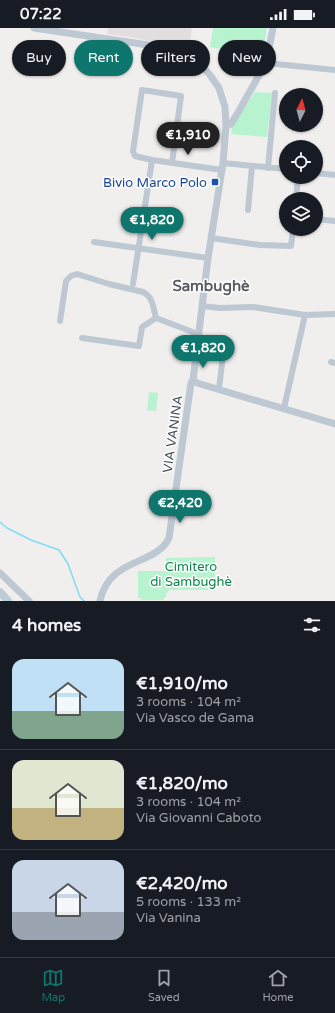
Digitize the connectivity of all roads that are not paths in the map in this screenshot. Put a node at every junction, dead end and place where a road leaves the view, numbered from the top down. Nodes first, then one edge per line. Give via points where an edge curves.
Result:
1 (34, 28) edge
2 (273, 28) edge
3 (271, 40) edge
4 (276, 64) edge
5 (335, 70) edge
6 (259, 76) edge
7 (275, 93) dead end
8 (226, 126) junction
9 (152, 160) junction
10 (172, 163) junction
11 (222, 166) junction
12 (252, 166) junction
13 (268, 168) junction
14 (279, 169) edge
15 (323, 174) edge
16 (335, 175) edge
17 (248, 210) dead end
18 (323, 220) edge
19 (335, 221) edge
20 (292, 236) edge
21 (211, 238) junction
22 (94, 242) dead end
23 (138, 248) junction
24 (208, 258) junction
25 (133, 284) dead end
26 (202, 306) junction
27 (335, 314) edge
28 (305, 315) junction
29 (156, 318) junction
30 (60, 321) dead end
31 (198, 334) junction
32 (82, 338) dead end
33 (225, 338) dead end
34 (193, 380) junction
35 (219, 389) junction
36 (284, 408) junction
37 (335, 424) edge
38 (0, 573) edge
39 (0, 592) edge
40 (8, 601) edge
41 (29, 601) edge
42 (100, 601) edge

1 - 8 street, VIA VANINA via 154,46 190,58 204,68 218,88
2 - 3 street
4 - 5 street
6 - 8 street via 231,124
7 - 13 street
8 - 11 street, VIA VANINA
9 - 10 street
9 - 10 street via 134,154 142,90 181,96
9 - 23 street
10 - 11 street
11 - 12 street
11 - 21 street, VIA VANINA
12 - 13 street
12 - 17 street
13 - 14 street
15 - 16 street
18 - 19 street
20 - 21 street via 291,246 260,245
21 - 24 street, VIA VANINA
22 - 23 street
23 - 24 street
23 - 25 street
24 - 26 street, VIA VANINA
26 - 28 street via 253,307
26 - 31 street, VIA VANINA
27 - 28 street
28 - 36 street
29 - 30 street via 147,294 77,274 66,282
29 - 31 street
29 - 32 street via 142,327 139,346
31 - 34 street, VIA VANINA
33 - 35 street
34 - 35 street
34 - 42 street, VIA VANINA via 169,538 164,546 152,554 119,570 103,589
35 - 36 street
36 - 37 street
38 - 41 street
39 - 40 main road

